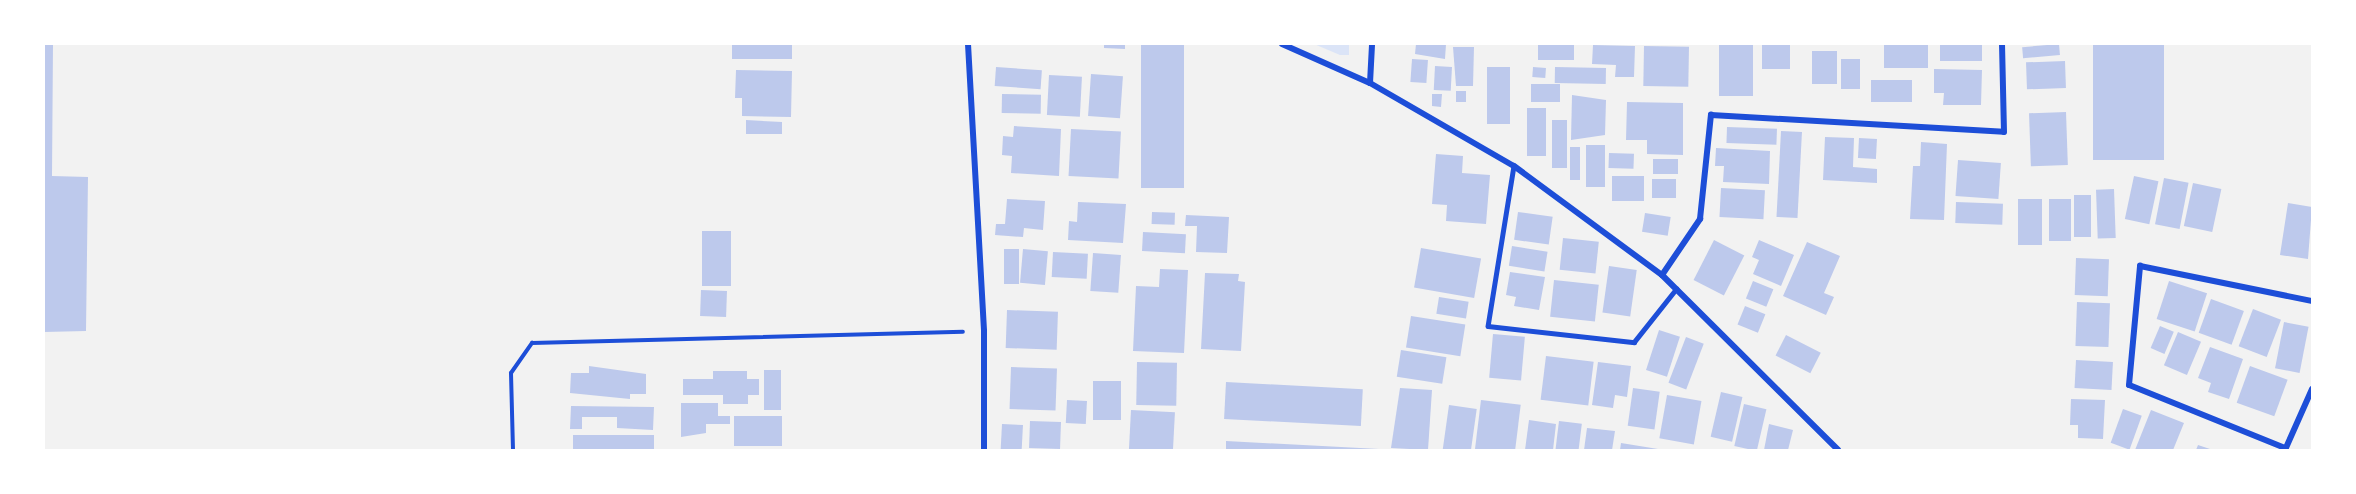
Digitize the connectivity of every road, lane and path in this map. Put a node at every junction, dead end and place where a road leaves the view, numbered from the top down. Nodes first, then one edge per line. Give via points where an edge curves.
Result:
1 (968, 44) edge
2 (1282, 44) edge
3 (1372, 44) edge
4 (2002, 44) edge
5 (1370, 83) junction
6 (1514, 166) junction
7 (1662, 275) junction
8 (1676, 290) junction
9 (2313, 301) edge
10 (984, 331) junction
11 (2313, 389) edge
12 (1827, 447) edge
13 (2285, 449) edge
14 (513, 450) edge
15 (984, 450) edge
16 (1838, 450) edge

1 - 10 street
2 - 5 street
3 - 5 street
4 - 7 street via 2004,132 1711,115 1701,219
5 - 6 street
6 - 7 street
6 - 8 lane via 1488,326 1635,342
7 - 8 street
8 - 12 street
9 - 13 street via 2140,266 2129,385
10 - 14 path via 532,343 511,373
10 - 15 street
11 - 13 street
12 - 16 street

